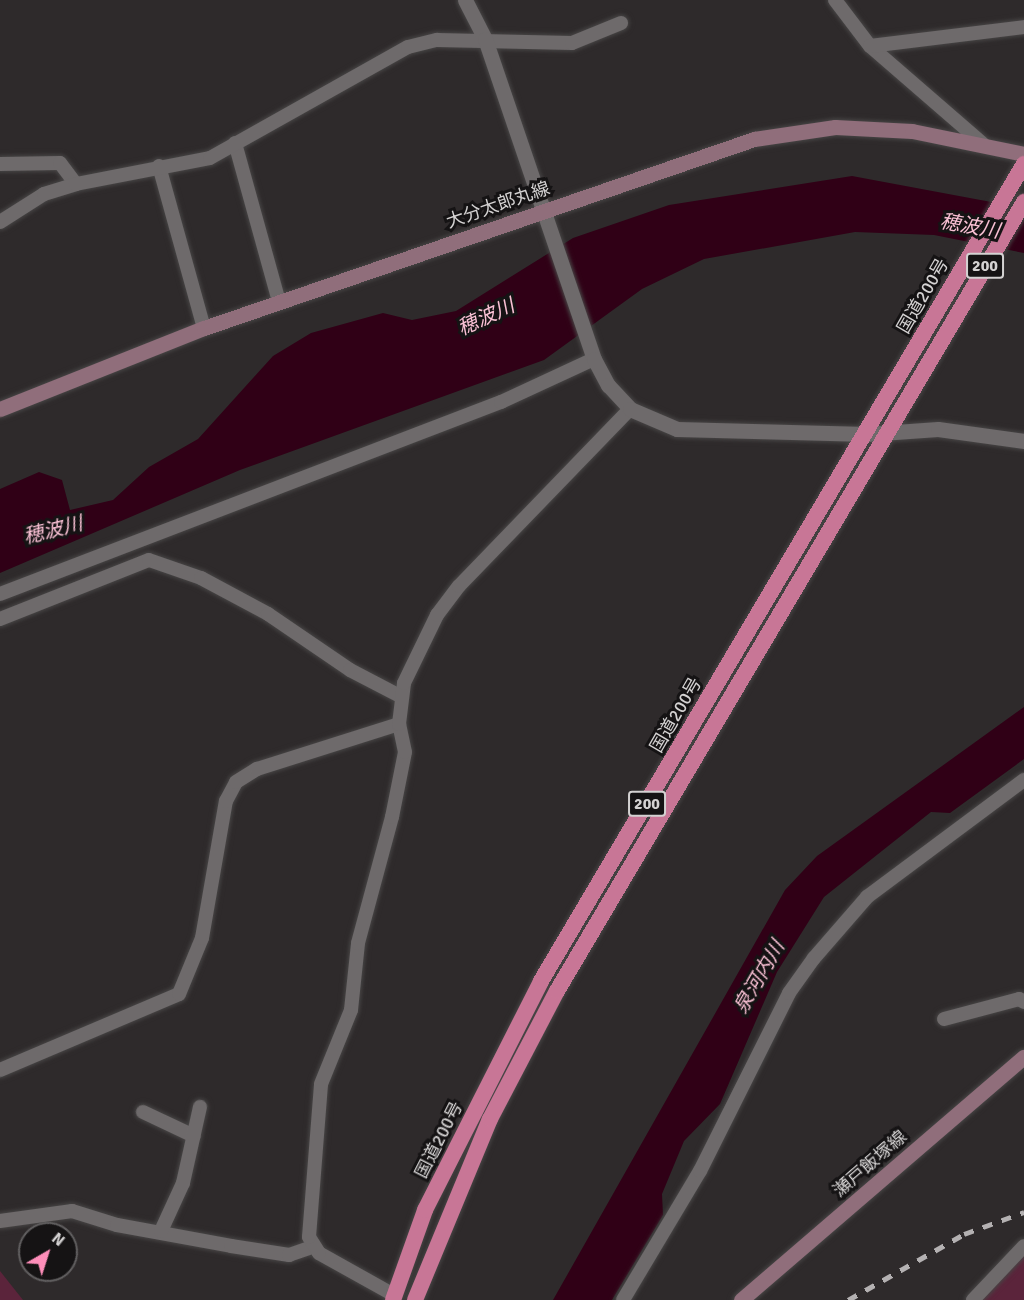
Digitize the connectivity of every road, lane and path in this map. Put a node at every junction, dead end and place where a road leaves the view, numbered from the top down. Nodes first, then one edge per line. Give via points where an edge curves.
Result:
1 (465, 0) edge
2 (835, 0) edge
3 (621, 23) dead end
4 (1024, 27) edge
5 (485, 39) junction
6 (870, 46) junction
7 (235, 143) junction
8 (983, 144) junction
9 (1023, 162) edge
10 (0, 164) edge
11 (159, 166) junction
12 (76, 184) junction
13 (1024, 201) edge
14 (544, 215) junction
15 (0, 222) edge
16 (279, 302) junction
17 (204, 328) junction
18 (594, 359) junction
19 (0, 409) edge
20 (630, 409) junction
21 (887, 433) junction
22 (867, 434) junction
23 (1024, 441) edge
24 (0, 594) edge
25 (0, 619) edge
26 (400, 696) junction
27 (399, 724) junction
28 (1024, 780) edge
29 (1024, 1002) edge
30 (944, 1019) dead end
31 (1022, 1063) edge
32 (0, 1070) edge
33 (200, 1107) dead end
34 (143, 1112) dead end
35 (194, 1136) junction
36 (0, 1221) edge
37 (161, 1231) junction
38 (1024, 1246) edge
39 (312, 1247) junction
40 (396, 1298) edge
41 (415, 1300) edge
42 (623, 1300) edge
43 (741, 1300) edge
44 (973, 1300) edge

1 - 5 street
2 - 6 street
3 - 5 street via 572,44
4 - 6 street
5 - 7 street via 408,47
5 - 14 street
6 - 8 street
7 - 11 street via 210,158
7 - 16 street
8 - 9 main road, 大分太郎丸線
8 - 14 main road, 大分太郎丸線 via 912,131 835,128 754,139
9 - 22 highway, 国道200号 / 200
10 - 12 street via 60,163
11 - 12 street
11 - 17 street
12 - 15 street via 44,194
13 - 21 highway, 国道200号 / 200
14 - 16 main road, 大分太郎丸線
14 - 18 street
16 - 17 main road, 大分太郎丸線
17 - 19 main road, 大分太郎丸線
18 - 20 street via 608,385
18 - 24 street via 501,402
20 - 22 street via 677,429
20 - 26 street via 436,615
21 - 22 street
21 - 23 street via 938,429
21 - 41 highway, 国道200号 / 200 via 557,990 490,1119
22 - 40 highway, 国道200号 / 200 via 541,981 425,1210
25 - 26 street via 149,561 201,578 259,608 350,670
26 - 27 street
27 - 32 street via 257,769 236,782 226,801 202,938 184,989
27 - 39 street via 405,752 358,943 351,1010 321,1084
28 - 42 street via 867,897 814,958 789,993 700,1171
29 - 30 street via 1019,999
31 - 43 main road, 瀬戸飯塚線
33 - 35 street
34 - 35 street
35 - 37 street via 183,1183
36 - 37 street via 72,1211
37 - 39 street via 289,1255
38 - 44 street
39 - 40 street

